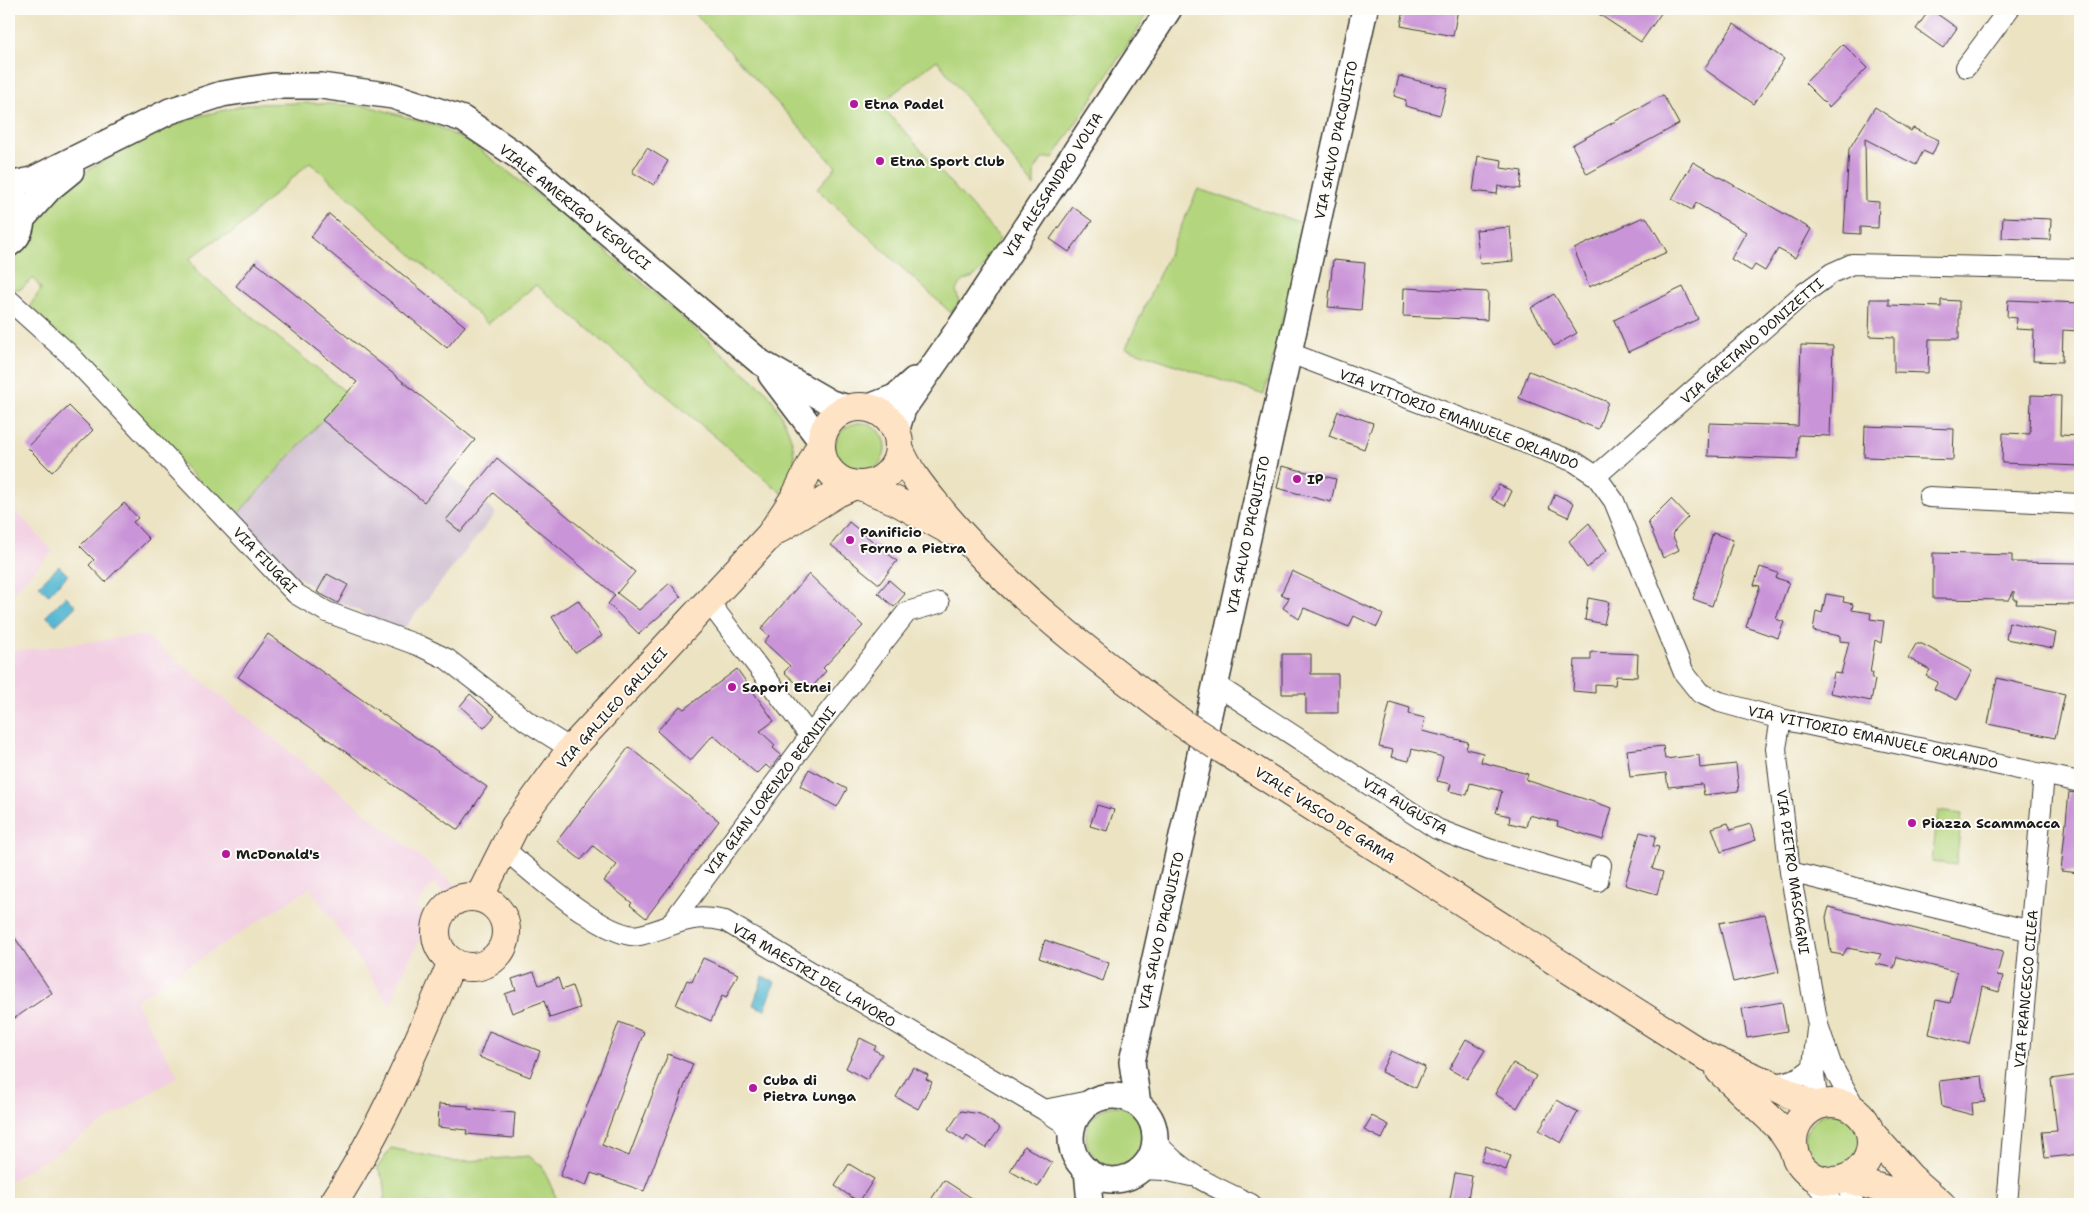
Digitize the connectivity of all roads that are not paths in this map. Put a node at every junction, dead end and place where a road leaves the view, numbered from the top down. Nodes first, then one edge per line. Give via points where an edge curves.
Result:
1 (1169, 9) edge
2 (1365, 9) edge
3 (2009, 9) edge
4 (1966, 67) dead end
5 (109, 143) junction
6 (9, 185) edge
7 (9, 191) edge
8 (23, 218) junction
9 (10, 244) edge
10 (2080, 269) edge
11 (9, 300) edge
12 (1290, 353) junction
13 (936, 360) junction
14 (760, 362) junction
15 (858, 408) junction
16 (897, 440) junction
17 (821, 442) junction
18 (1596, 476) junction
19 (856, 485) junction
20 (1929, 497) dead end
21 (2080, 504) edge
22 (770, 535) junction
23 (968, 543) junction
24 (709, 602) junction
25 (939, 604) dead end
26 (1216, 685) junction
27 (1781, 719) junction
28 (810, 736) junction
29 (571, 749) junction
30 (2044, 774) junction
31 (2080, 782) edge
32 (504, 849) junction
33 (1601, 865) dead end
34 (1790, 872) junction
35 (480, 898) junction
36 (670, 925) junction
37 (2031, 931) junction
38 (452, 962) junction
39 (1818, 1025) junction
40 (1704, 1056) junction
41 (1132, 1062) junction
42 (1813, 1066) junction
43 (1772, 1085) junction
44 (1100, 1098) junction
45 (1138, 1104) junction
46 (1816, 1106) junction
47 (1044, 1110) junction
48 (1864, 1122) junction
49 (1072, 1139) junction
50 (1155, 1140) junction
51 (1798, 1158) junction
52 (1087, 1170) junction
53 (1130, 1174) junction
54 (1197, 1178) junction
55 (1845, 1179) junction
56 (333, 1204) edge
57 (1090, 1204) edge
58 (1106, 1204) edge
59 (1251, 1204) edge
60 (1833, 1204) edge
61 (1854, 1204) edge
62 (1921, 1204) edge
63 (1941, 1204) edge
64 (2007, 1204) edge

1 - 13 street, VIA ALESSANDRO VOLTA
2 - 12 street, VIA SALVO D'ACQUISTO
3 - 4 street
5 - 6 street via 32,180
5 - 8 street via 50,188
5 - 14 street, VIALE AMERIGO VESPUCCI via 170,111 222,94 273,86 322,86 393,96 463,119 519,158
7 - 8 street via 17,199
8 - 9 street via 20,231
10 - 18 street, VIA GAETANO DONIZETTI via 1852,264 1832,273 1803,294
11 - 29 street, VIA FIUGGI via 69,354 296,594 327,612 447,659 528,722
12 - 18 street, VIA VITTORIO EMANUELE ORLANDO via 1574,462
12 - 26 street, VIA SALVO D'ACQUISTO
13 - 15 street via 895,397
13 - 16 street via 903,409
14 - 15 street via 831,403
14 - 17 street
15 - 16 main road via 884,416
15 - 17 main road via 832,418
16 - 19 main road via 892,467 886,475 878,481
16 - 23 main road via 904,462 917,481
17 - 19 main road via 822,454 831,472 839,479
17 - 22 main road via 795,497
18 - 27 street, VIA VITTORIO EMANUELE ORLANDO via 1614,501 1684,673 1700,693
19 - 22 main road via 837,492
19 - 23 main road via 896,501
20 - 21 street
22 - 24 main road, VIA GALILEO GALILEI
23 - 40 main road, VIALE VASCO DE GAMA, bridge via 1050,621 1182,723
24 - 28 street
24 - 29 main road, VIA GALILEO GALILEI
25 - 28 street, VIA GIAN LORENZO BERNINI via 907,612
26 - 33 street, VIA AUGUSTA via 1437,829 1489,849 1598,881
26 - 41 street, VIA SALVO D'ACQUISTO
27 - 30 street, VIA VITTORIO EMANUELE ORLANDO
27 - 34 street, VIA PIETRO MASCAGNI via 1776,748
28 - 36 street, VIA GIAN LORENZO BERNINI
29 - 32 main road, VIA GALILEO GALILEI via 524,812
30 - 31 street, VIA VITTORIO EMANUELE ORLANDO
30 - 37 street, VIA FRANCESCO CILEA
32 - 35 main road, VIA GALILEO GALILEI
32 - 36 street, VIA MAESTRI DEL LAVORO via 598,923 620,933 638,935
34 - 37 street
34 - 39 street, VIA PIETRO MASCAGNI
35 - 38 main road via 470,896 451,903 438,918 439,947
35 - 38 main road via 499,911 505,928 503,946 487,963 475,967
36 - 47 street, VIA MAESTRI DEL LAVORO via 706,917 725,921
37 - 64 street, VIA FRANCESCO CILEA
38 - 56 main road via 374,1135
39 - 42 street
39 - 48 street via 1831,1064
40 - 43 main road
40 - 51 main road via 1780,1128
41 - 44 street
41 - 45 street
42 - 43 street via 1807,1074
42 - 46 street
43 - 46 main road
44 - 45 street via 1117,1096
44 - 47 street
44 - 49 street via 1077,1116
45 - 50 street via 1153,1124
46 - 48 main road via 1838,1103
46 - 51 main road via 1795,1126
47 - 49 street, VIA MAESTRI DEL LAVORO via 1064,1123
48 - 55 main road via 1871,1147 1866,1161
48 - 63 main road via 1910,1177
49 - 52 street via 1079,1161
50 - 53 street via 1151,1156
50 - 54 street via 1165,1154
51 - 55 main road via 1822,1180
51 - 60 street
52 - 53 street via 1108,1179
52 - 57 street
53 - 54 street via 1164,1170
53 - 58 street
54 - 59 street
55 - 61 street
55 - 62 main road via 1893,1192

